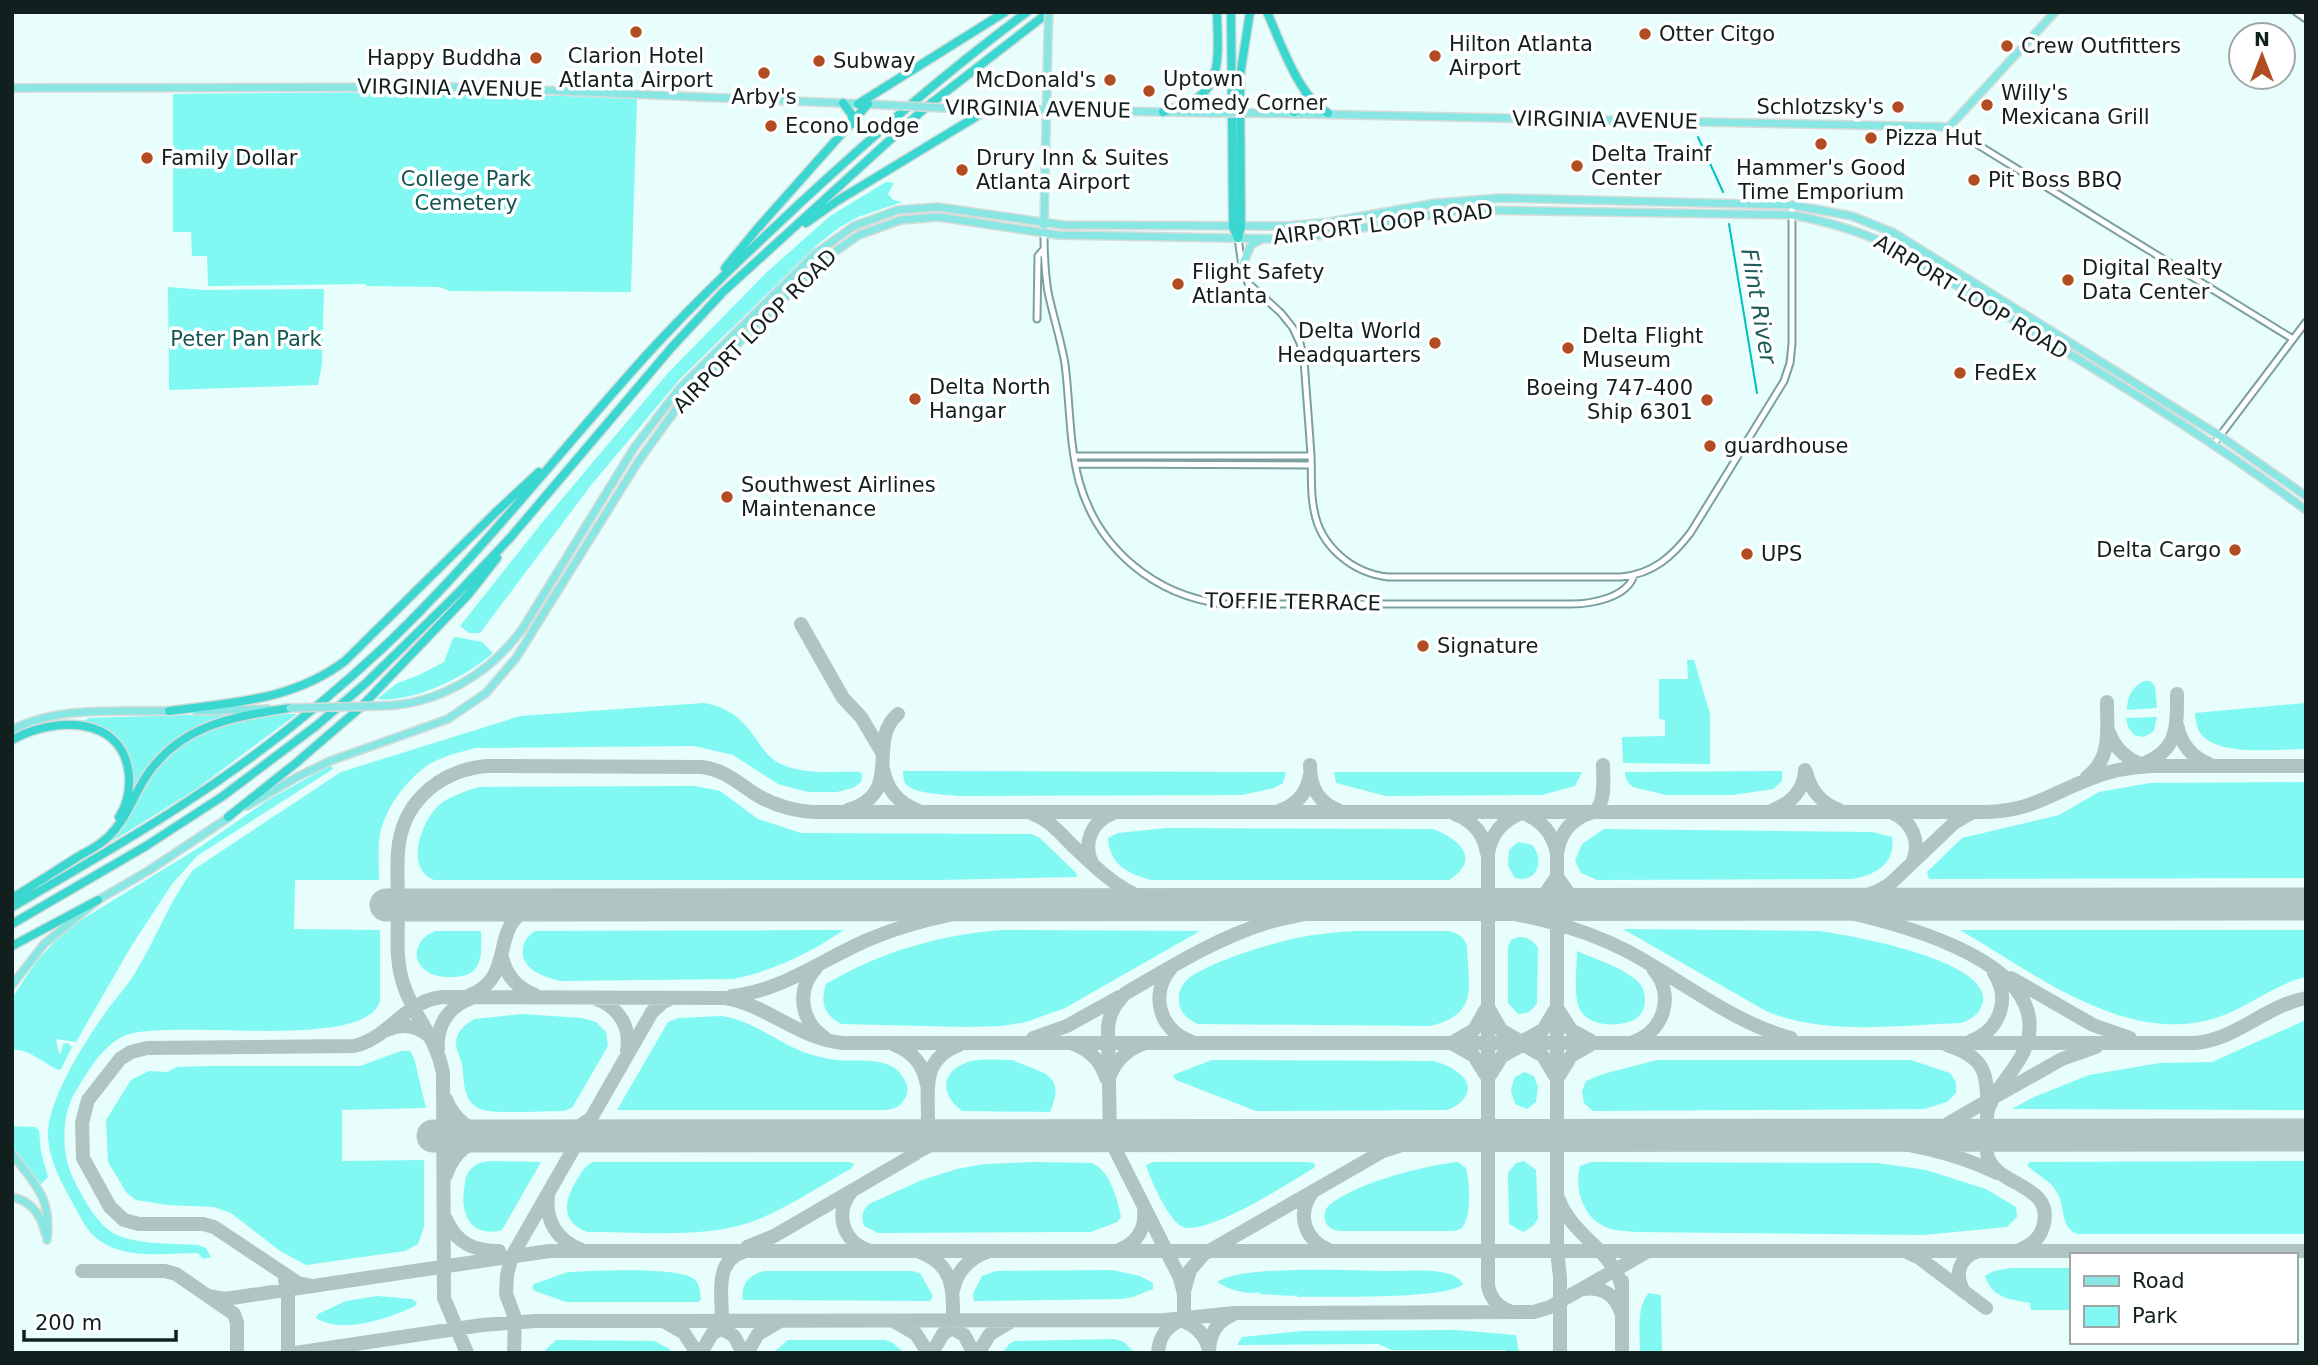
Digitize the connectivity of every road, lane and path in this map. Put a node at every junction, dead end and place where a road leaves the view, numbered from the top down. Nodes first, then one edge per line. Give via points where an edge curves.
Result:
1 (1005, 12) edge
2 (1027, 12) edge
3 (1049, 12) edge
4 (1216, 12) edge
5 (1231, 12) edge
6 (1250, 12) edge
7 (1267, 12) edge
8 (2055, 12) edge
9 (2296, 12) edge
10 (2306, 19) edge
11 (884, 86) junction
12 (12, 88) edge
13 (1306, 94) junction
14 (843, 103) junction
15 (858, 104) junction
16 (869, 104) junction
17 (887, 105) junction
18 (987, 110) junction
19 (1047, 111) junction
20 (1163, 111) junction
21 (1294, 112) junction
22 (1328, 113) junction
23 (852, 124) junction
24 (1949, 128) junction
25 (1792, 205) junction
26 (1792, 215) junction
27 (1044, 222) junction
28 (1237, 227) junction
29 (1044, 233) junction
30 (1238, 238) junction
31 (1265, 239) junction
32 (1044, 249) junction
33 (1242, 266) junction
34 (717, 281) junction
35 (723, 292) junction
36 (1037, 319) dead end
37 (2306, 322) edge
38 (2293, 340) junction
39 (2220, 436) junction
40 (2213, 445) junction
41 (1074, 456) junction
42 (1231, 456) junction
43 (1311, 456) junction
44 (1132, 457) junction
45 (1175, 457) junction
46 (1076, 464) junction
47 (551, 465) junction
48 (1131, 465) junction
49 (1175, 465) junction
50 (1231, 465) junction
51 (1311, 465) junction
52 (2306, 496) edge
53 (2306, 510) edge
54 (510, 538) junction
55 (1634, 575) junction
56 (290, 709) junction
57 (169, 711) junction
58 (12, 730) edge
59 (12, 740) edge
60 (228, 817) junction
61 (83, 854) junction
62 (12, 898) edge
63 (98, 900) junction
64 (12, 907) edge
65 (12, 924) edge
66 (12, 946) edge
67 (12, 985) edge
68 (12, 1154) edge
69 (12, 1197) edge

1 - 11 highway
2 - 34 highway via 892,121
3 - 19 main road, TOFFIE TERRACE, bridge
3 - 35 highway via 925,108
4 - 20 highway via 1217,62 1212,83 1192,101
5 - 28 highway
6 - 28 highway via 1240,76
7 - 13 highway
8 - 24 main road
9 - 10 street
11 - 15 highway
11 - 17 highway
12 - 14 main road, VIRGINIA AVENUE via 460,87
13 - 21 highway
13 - 22 highway
14 - 15 main road, VIRGINIA AVENUE
14 - 23 highway via 852,115
15 - 16 main road, VIRGINIA AVENUE
16 - 17 main road, VIRGINIA AVENUE
16 - 23 highway
17 - 18 main road, VIRGINIA AVENUE, bridge
18 - 19 main road, VIRGINIA AVENUE
18 - 35 highway via 820,213 739,285
19 - 20 main road, VIRGINIA AVENUE
19 - 27 main road, TOFFIE TERRACE
20 - 21 main road, VIRGINIA AVENUE, bridge
21 - 22 main road, VIRGINIA AVENUE
22 - 24 main road, VIRGINIA AVENUE
23 - 34 highway via 757,229
24 - 38 street
25 - 26 street
25 - 28 main road, AIRPORT LOOP ROAD via 1501,198 1437,203 1312,225
25 - 39 main road, AIRPORT LOOP ROAD via 1852,216 1894,233
26 - 31 main road, AIRPORT LOOP ROAD via 1473,210 1305,237
26 - 40 main road, AIRPORT LOOP ROAD via 1824,220 1900,251
26 - 55 street via 1793,344 1782,386 1682,544 1658,565
27 - 28 main road, AIRPORT LOOP ROAD
27 - 29 main road, TOFFIE TERRACE
27 - 56 main road, AIRPORT LOOP ROAD, bridge via 921,207 875,216 834,238 679,389 634,448 523,628 501,653 457,687 419,701
28 - 30 highway
29 - 30 main road, AIRPORT LOOP ROAD
29 - 32 street, TOFFIE TERRACE
29 - 60 main road, AIRPORT LOOP ROAD via 939,217 901,220 859,235 823,260 677,408 643,454 516,658 486,693 448,719 314,768
30 - 31 main road, AIRPORT LOOP ROAD
30 - 33 street
31 - 33 main road via 1251,245
32 - 36 street via 1038,256
32 - 41 street, TOFFIE TERRACE via 1048,291 1063,352
33 - 43 street via 1248,284 1287,320 1300,343
34 - 47 highway
35 - 54 highway
37 - 38 street
38 - 39 street
39 - 40 street
39 - 52 main road, AIRPORT LOOP ROAD
40 - 53 main road, AIRPORT LOOP ROAD
41 - 44 street
41 - 46 street, TOFFIE TERRACE
42 - 43 street
42 - 45 street
42 - 50 street
43 - 51 street
44 - 45 street
44 - 48 street
45 - 49 street
46 - 48 street
46 - 55 street, TOFFIE TERRACE via 1089,505 1122,556 1160,586 1209,603 1579,604 1614,595
47 - 57 highway via 517,492 333,670 276,695
47 - 64 highway via 446,584 318,705 185,804
48 - 49 street
49 - 50 street
50 - 51 street
51 - 55 street via 1316,521 1327,542 1357,567 1378,576
54 - 60 highway via 468,595 361,707
54 - 65 highway via 390,661 297,741 186,820
56 - 57 main road, AIRPORT LOOP ROAD
56 - 61 highway via 229,719 185,737 145,778 117,828
57 - 58 main road, AIRPORT LOOP ROAD via 62,715
59 - 61 highway via 45,727 76,724 99,731 123,755 129,779 127,800 109,830
60 - 63 main road, AIRPORT LOOP ROAD
61 - 62 highway
63 - 66 highway
63 - 67 main road, AIRPORT LOOP ROAD via 44,944
68 - 69 main road via 44,1199 47,1240 35,1209

